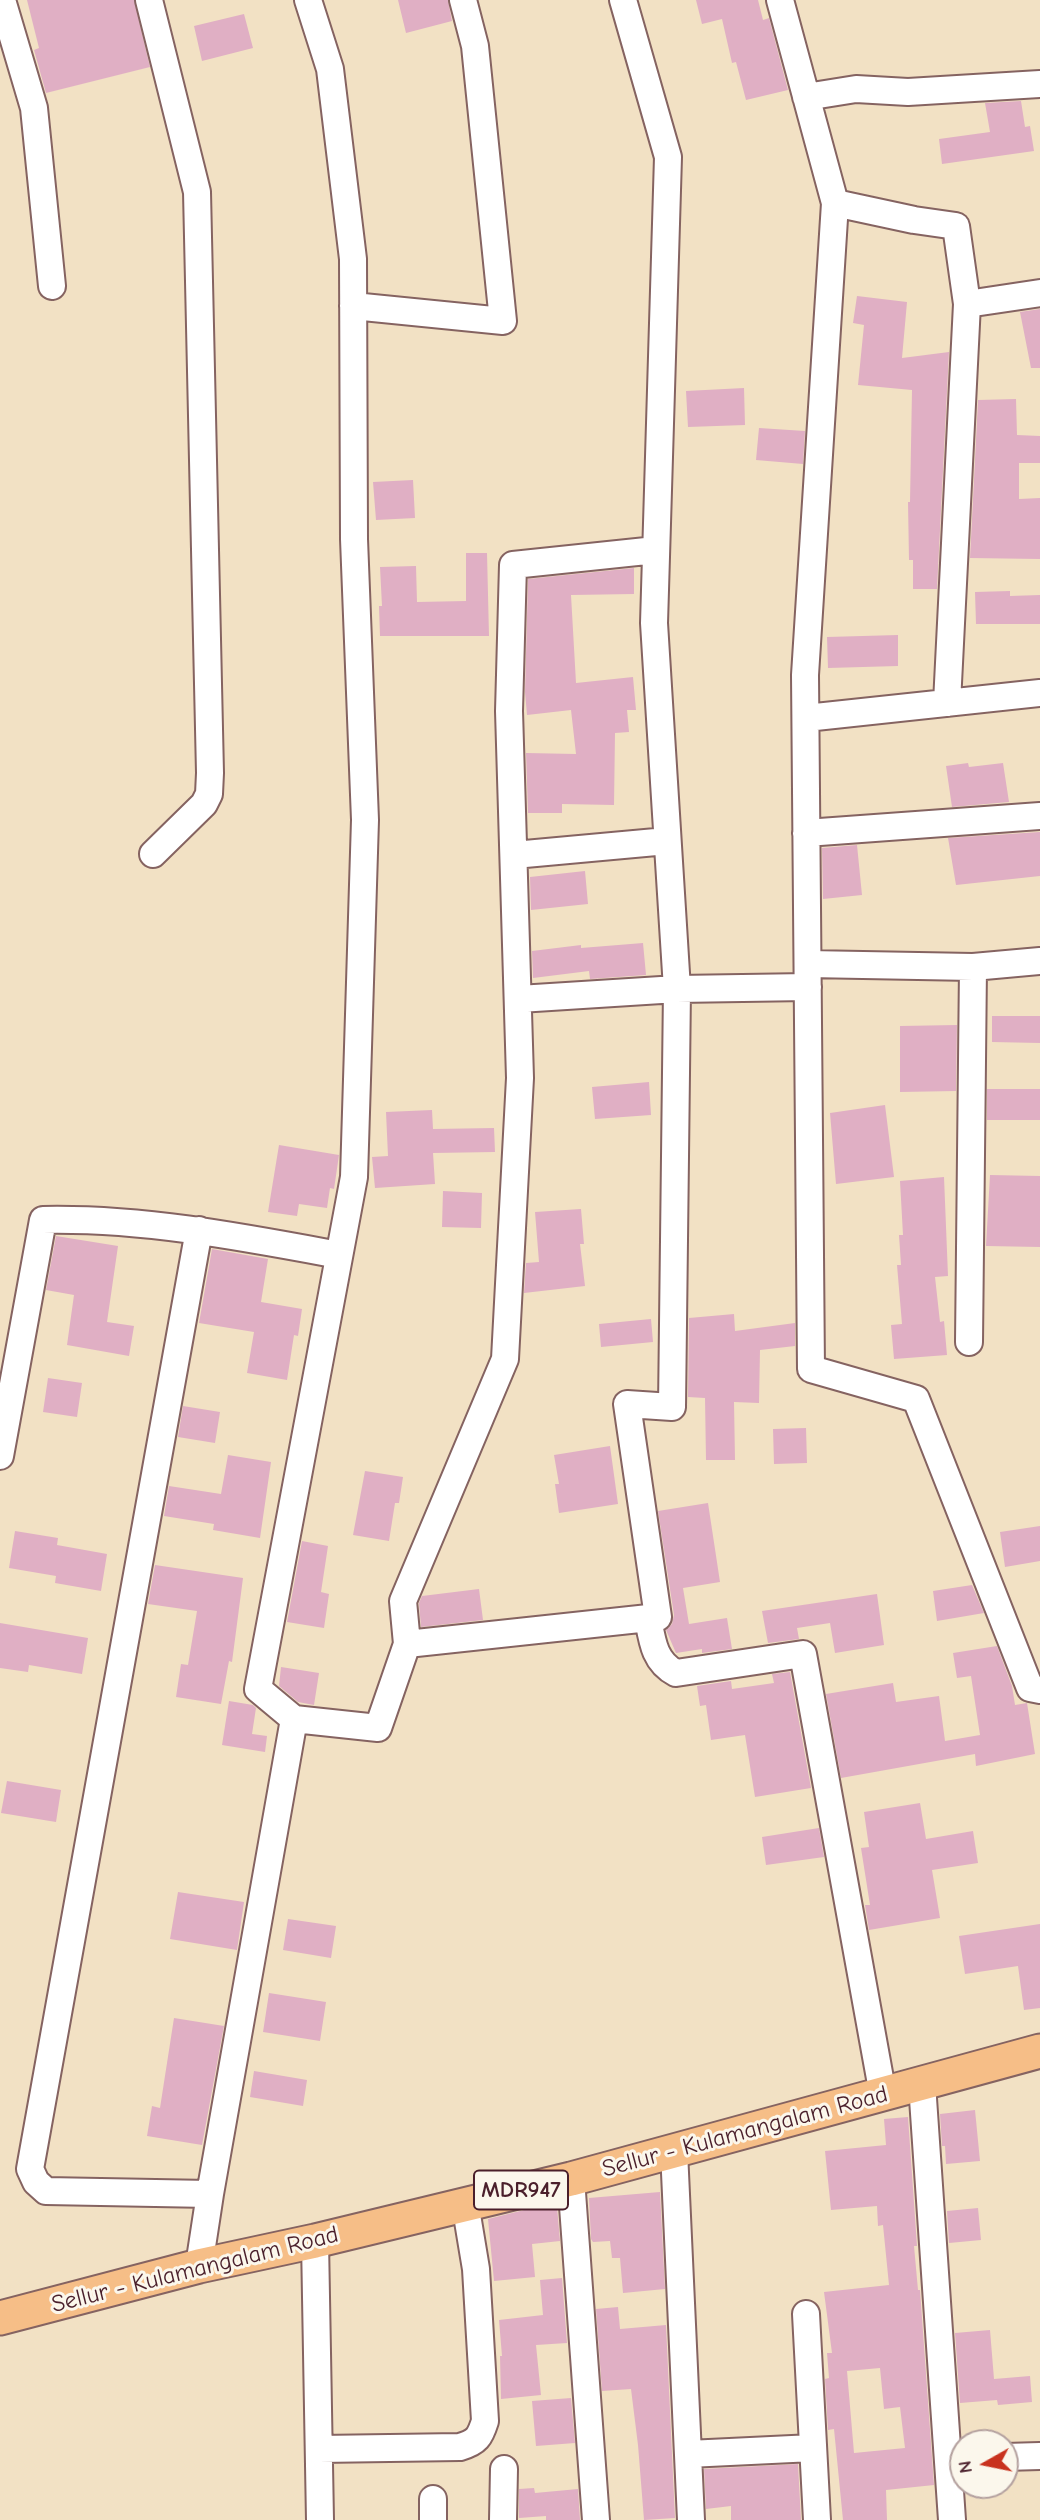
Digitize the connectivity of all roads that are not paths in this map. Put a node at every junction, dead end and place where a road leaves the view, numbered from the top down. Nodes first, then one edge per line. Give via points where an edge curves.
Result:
1 (2, 0) edge
2 (149, 0) edge
3 (308, 0) edge
4 (463, 0) edge
5 (623, 0) edge
6 (780, 0) edge
7 (1040, 84) edge
8 (806, 97) junction
9 (835, 203) junction
10 (52, 286) dead end
11 (1040, 293) edge
12 (967, 304) junction
13 (353, 306) junction
14 (656, 550) junction
15 (1040, 694) edge
16 (947, 703) junction
17 (806, 718) junction
18 (1040, 816) edge
19 (806, 833) junction
20 (667, 841) junction
21 (153, 854) dead end
22 (514, 855) junction
23 (1040, 961) edge
24 (973, 967) junction
25 (808, 975) junction
26 (677, 989) junction
27 (519, 999) junction
28 (199, 1230) junction
29 (339, 1255) junction
30 (969, 1342) dead end
31 (0, 1455) edge
32 (648, 1618) junction
33 (407, 1644) junction
34 (1040, 1690) edge
35 (294, 1719) junction
36 (1040, 2051) edge
37 (922, 2084) junction
38 (883, 2095) junction
39 (674, 2151) junction
40 (571, 2179) junction
41 (210, 2194) junction
42 (465, 2203) junction
43 (315, 2241) junction
44 (199, 2266) junction
45 (806, 2314) dead end
46 (0, 2318) edge
47 (953, 2429) edge
48 (813, 2448) junction
49 (319, 2449) junction
50 (688, 2454) junction
51 (1040, 2456) edge
52 (1019, 2457) edge
53 (504, 2469) dead end
54 (953, 2499) edge
55 (320, 2520) edge
56 (503, 2520) edge
57 (596, 2520) edge
58 (691, 2520) edge
59 (817, 2520) edge
60 (952, 2520) edge

1 - 10 street via 34,108
2 - 21 street via 197,192 210,773 204,804
3 - 13 street via 330,69 353,259
4 - 13 street via 475,46 503,321
5 - 14 street via 668,157
6 - 8 street
7 - 8 street via 908,92 856,89
8 - 9 street
9 - 12 street via 956,226
9 - 17 street
11 - 12 street
12 - 16 street
13 - 29 street via 354,539 365,820 354,1177
14 - 20 street via 654,623
14 - 22 street via 513,565 509,711
15 - 16 street
16 - 17 street
17 - 19 street
18 - 19 street
19 - 25 street
20 - 22 street
20 - 26 street
22 - 27 street
23 - 24 street
24 - 25 street
24 - 30 street
25 - 26 street
25 - 34 street via 811,1369 916,1399 1030,1688
26 - 27 street
26 - 32 street via 672,1407 627,1404 658,1617
27 - 33 street via 520,1078 505,1359 403,1601
28 - 29 street
28 - 31 street via 43,1220
28 - 41 street via 30,2169 46,2191
29 - 35 street via 258,1689
32 - 33 street
32 - 38 street via 652,1645 664,1667 676,1673 803,1654
33 - 35 street via 378,1728
35 - 41 street
36 - 37 main road, Sellur - Kulamangalam Road / MDR947
37 - 38 main road, Sellur - Kulamangalam Road / MDR947
37 - 47 street
38 - 39 main road, Sellur - Kulamangalam Road / MDR947
39 - 40 main road, Sellur - Kulamangalam Road / MDR947
39 - 50 street
40 - 42 main road, Sellur - Kulamangalam Road / MDR947
40 - 57 street
41 - 44 street
42 - 43 main road, Sellur - Kulamangalam Road / MDR947
42 - 49 street via 477,2296 485,2421 481,2435 460,2447
43 - 44 main road, Sellur - Kulamangalam Road / MDR947
43 - 49 street
44 - 46 main road, Sellur - Kulamangalam Road / MDR947
45 - 48 street
48 - 50 street
48 - 59 street
49 - 55 street
50 - 58 street
51 - 52 street
53 - 56 street
54 - 60 street

